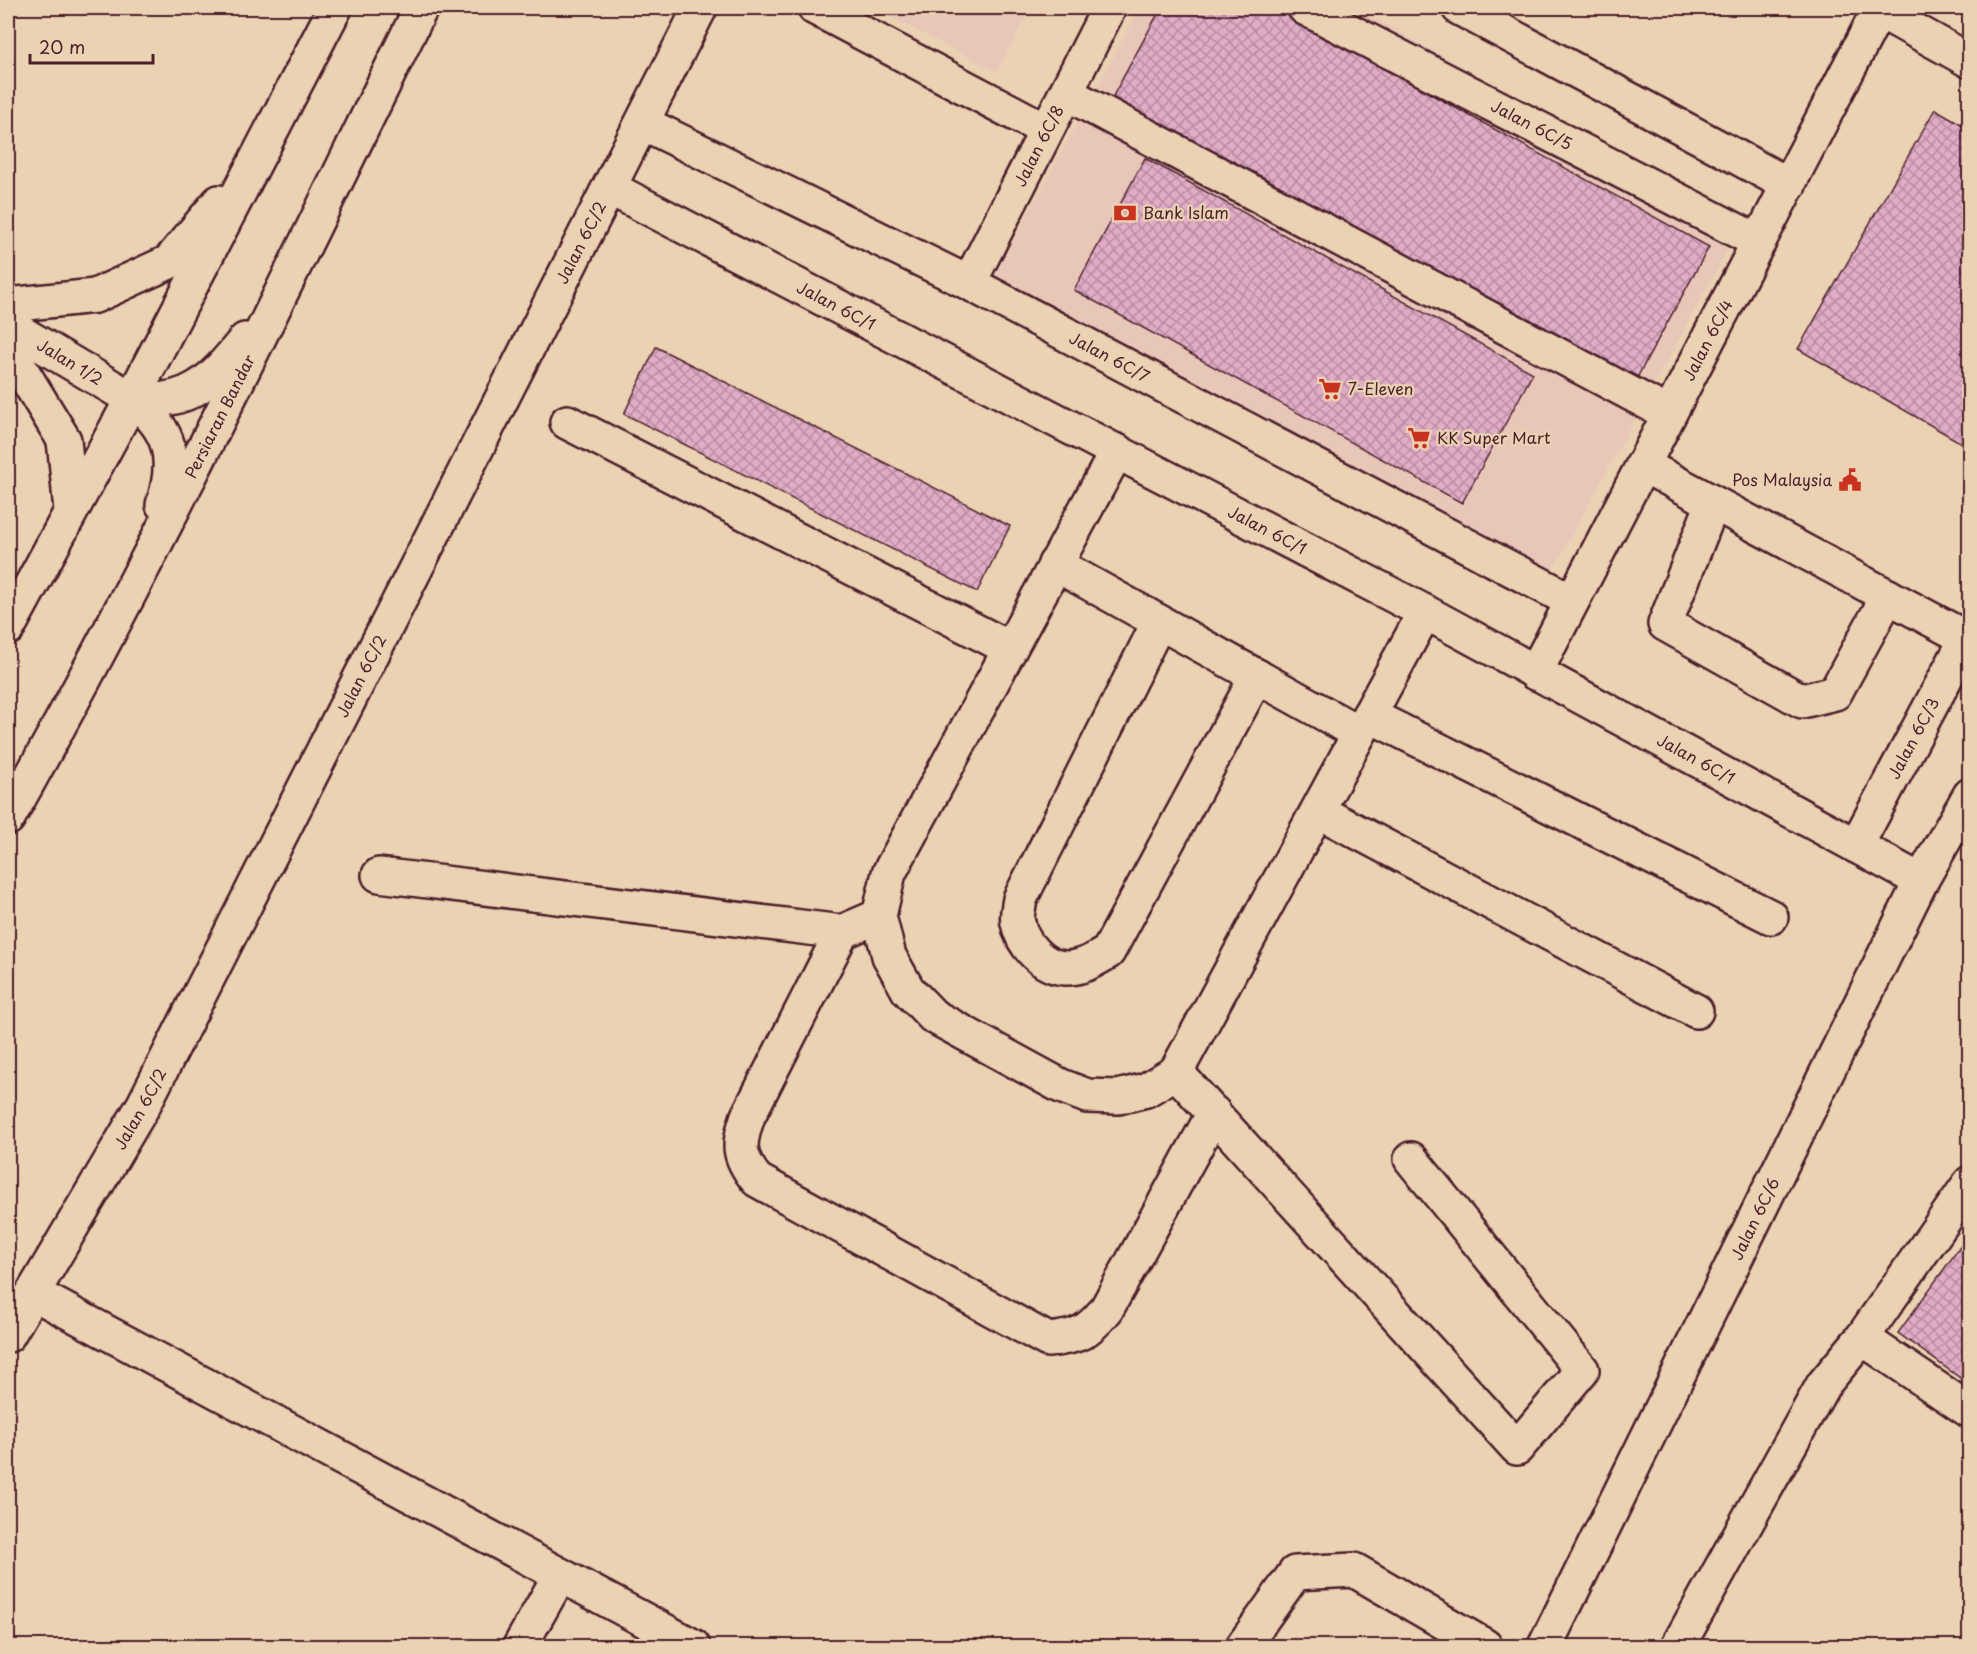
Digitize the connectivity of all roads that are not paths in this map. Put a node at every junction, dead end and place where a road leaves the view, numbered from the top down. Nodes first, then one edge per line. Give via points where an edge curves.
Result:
1 (334, 8) edge
2 (421, 8) edge
3 (700, 8) edge
4 (815, 8) edge
5 (1109, 8) edge
6 (1305, 8) edge
7 (1459, 8) edge
8 (1879, 9) edge
9 (1967, 52) edge
10 (1066, 93) junction
11 (642, 123) junction
12 (1046, 130) junction
13 (258, 156) junction
14 (1789, 184) junction
15 (610, 188) junction
16 (1759, 242) junction
17 (969, 283) junction
18 (277, 299) junction
19 (8, 305) edge
20 (8, 325) edge
21 (8, 348) edge
22 (132, 399) junction
23 (1669, 414) junction
24 (567, 422) dead end
25 (1117, 451) junction
26 (1643, 465) junction
27 (1713, 502) junction
28 (71, 510) junction
29 (1055, 564) junction
30 (142, 569) junction
31 (1888, 596) junction
32 (1572, 601) junction
33 (1425, 612) junction
34 (1159, 622) junction
35 (8, 628) edge
36 (1968, 635) edge
37 (1009, 648) junction
38 (1535, 673) junction
39 (1257, 676) junction
40 (1364, 724) junction
41 (1970, 795) edge
42 (1318, 811) junction
43 (8, 818) edge
44 (1856, 846) junction
45 (379, 875) dead end
46 (1921, 881) junction
47 (879, 916) junction
48 (1771, 917) dead end
49 (842, 932) junction
50 (1696, 1011) dead end
51 (1176, 1072) junction
52 (1214, 1113) junction
53 (1411, 1159) dead end
54 (1970, 1183) edge
55 (33, 1293) junction
56 (8, 1335) edge
57 (1862, 1338) junction
58 (1970, 1411) edge
59 (560, 1575) junction
60 (640, 1634) edge
61 (520, 1647) edge
62 (693, 1647) edge
63 (1243, 1647) edge
64 (1485, 1647) edge
65 (1545, 1647) edge
66 (1678, 1647) edge

1 - 13 street
2 - 18 street, Persiaran Bandar
3 - 11 street, Jalan 6C/2
4 - 12 street
5 - 10 street, Jalan 6C/8
6 - 16 street, Jalan 6C/5
7 - 14 street
8 - 9 street
8 - 14 street, Jalan 6C/4
10 - 12 street, Jalan 6C/8
10 - 23 street
11 - 15 street, Jalan 6C/2
11 - 17 street, Jalan 6C/7
12 - 17 street, Jalan 6C/8
13 - 19 street via 168,262 95,296
13 - 22 street
14 - 16 street, Jalan 6C/4
15 - 25 street, Jalan 6C/1
15 - 55 street, Jalan 6C/2 via 143,1106
16 - 23 street, Jalan 6C/4
17 - 32 street, Jalan 6C/7
18 - 22 street via 230,358 188,394 158,402
18 - 30 street, Persiaran Bandar
20 - 22 street, Jalan 1/2
21 - 28 street via 64,440
22 - 28 street
22 - 30 street, Jalan 1/2 via 152,414 171,458 170,483
23 - 26 street, Jalan 6C/4
24 - 37 street
25 - 29 street
25 - 33 street, Jalan 6C/1
26 - 27 street
26 - 32 street, Jalan 6C/4
27 - 31 street
27 - 31 street via 1665,624 1802,701 1835,693
28 - 35 street
29 - 34 street
29 - 37 street
30 - 43 street, Persiaran Bandar via 79,693
31 - 36 street
32 - 38 street, Jalan 6C/4
33 - 38 street, Jalan 6C/1
33 - 40 street
34 - 39 street
34 - 39 street via 1020,899 1017,921 1026,944 1044,962 1066,969 1089,964 1108,952
36 - 44 street, Jalan 6C/3
37 - 47 street via 889,873
38 - 44 street, Jalan 6C/1
39 - 40 street
40 - 42 street
40 - 48 street
41 - 46 street, Jalan 6C/6
42 - 50 street
42 - 51 street
44 - 46 street, Jalan 6C/1
45 - 49 street
46 - 65 street, Jalan 6C/6
47 - 49 street
47 - 51 street via 889,956 908,990 933,1016 1061,1086 1087,1096 1118,1097 1146,1090
49 - 52 street via 748,1116 740,1139 743,1163 757,1180 1048,1340 1073,1338 1092,1327 1106,1310
51 - 52 street
52 - 53 street via 1518,1448 1582,1370
54 - 57 street
55 - 56 street, Jalan 6C/2
55 - 59 street
57 - 58 street
57 - 66 street via 1823,1385
59 - 60 street
59 - 61 street
60 - 62 street
63 - 64 street via 1295,1573 1354,1570

